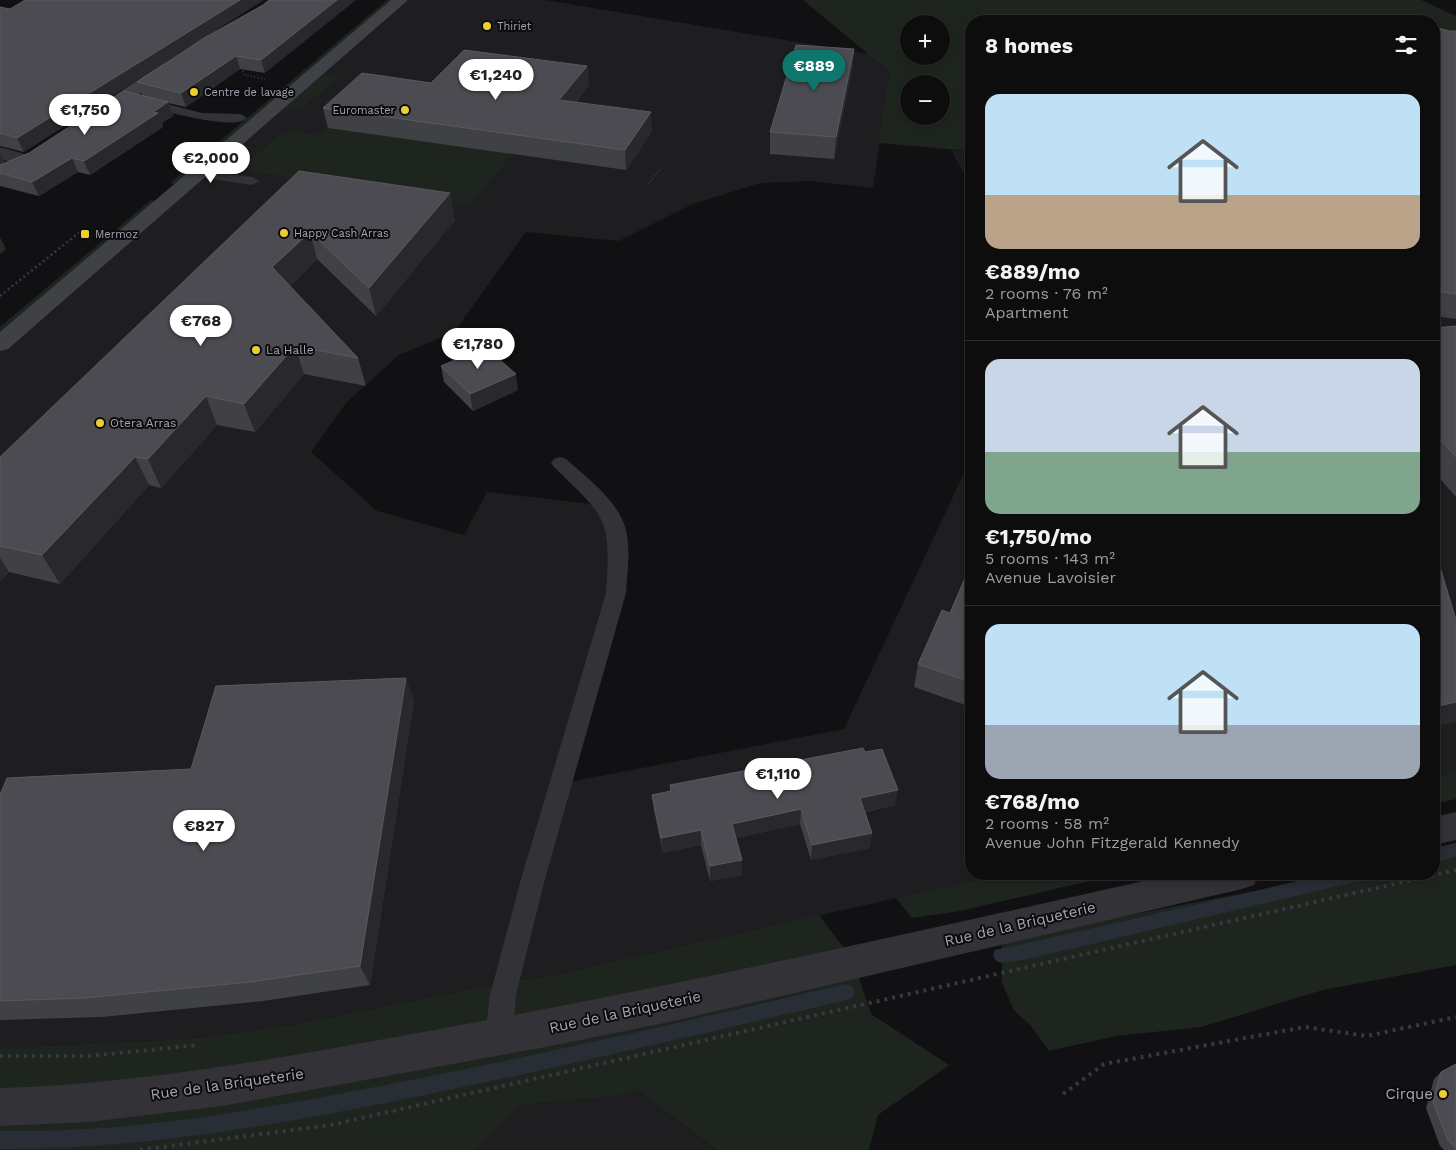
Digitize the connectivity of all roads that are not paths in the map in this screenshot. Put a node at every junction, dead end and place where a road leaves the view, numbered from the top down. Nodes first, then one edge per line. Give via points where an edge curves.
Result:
1 (381, 0) edge
2 (400, 0) edge
3 (179, 61) edge
4 (122, 97) junction
5 (240, 118) junction
6 (84, 123) edge
7 (0, 153) edge
8 (36, 156) joint
9 (8, 172) edge
10 (198, 173) junction
11 (252, 181) dead end
12 (0, 321) edge
13 (0, 344) edge
14 (560, 463) dead end
15 (1456, 826) edge
16 (1440, 830) edge
17 (1181, 880) edge
18 (1161, 882) edge
19 (499, 1036) junction
20 (0, 1107) edge

1 - 5 main road
2 - 10 main road
3 - 4 main road
4 - 5 lane via 202,117
4 - 6 main road
5 - 12 main road
7 - 8 street
8 - 9 main road
10 - 11 lane
10 - 13 main road
14 - 19 lane via 601,505 614,524 618,551 616,592 533,880 503,995
15 - 16 street
17 - 18 street, Rue de la Briqueterie
18 - 19 street, Rue de la Briqueterie via 909,950 670,1004
19 - 20 street, Rue de la Briqueterie via 187,1092 54,1107

